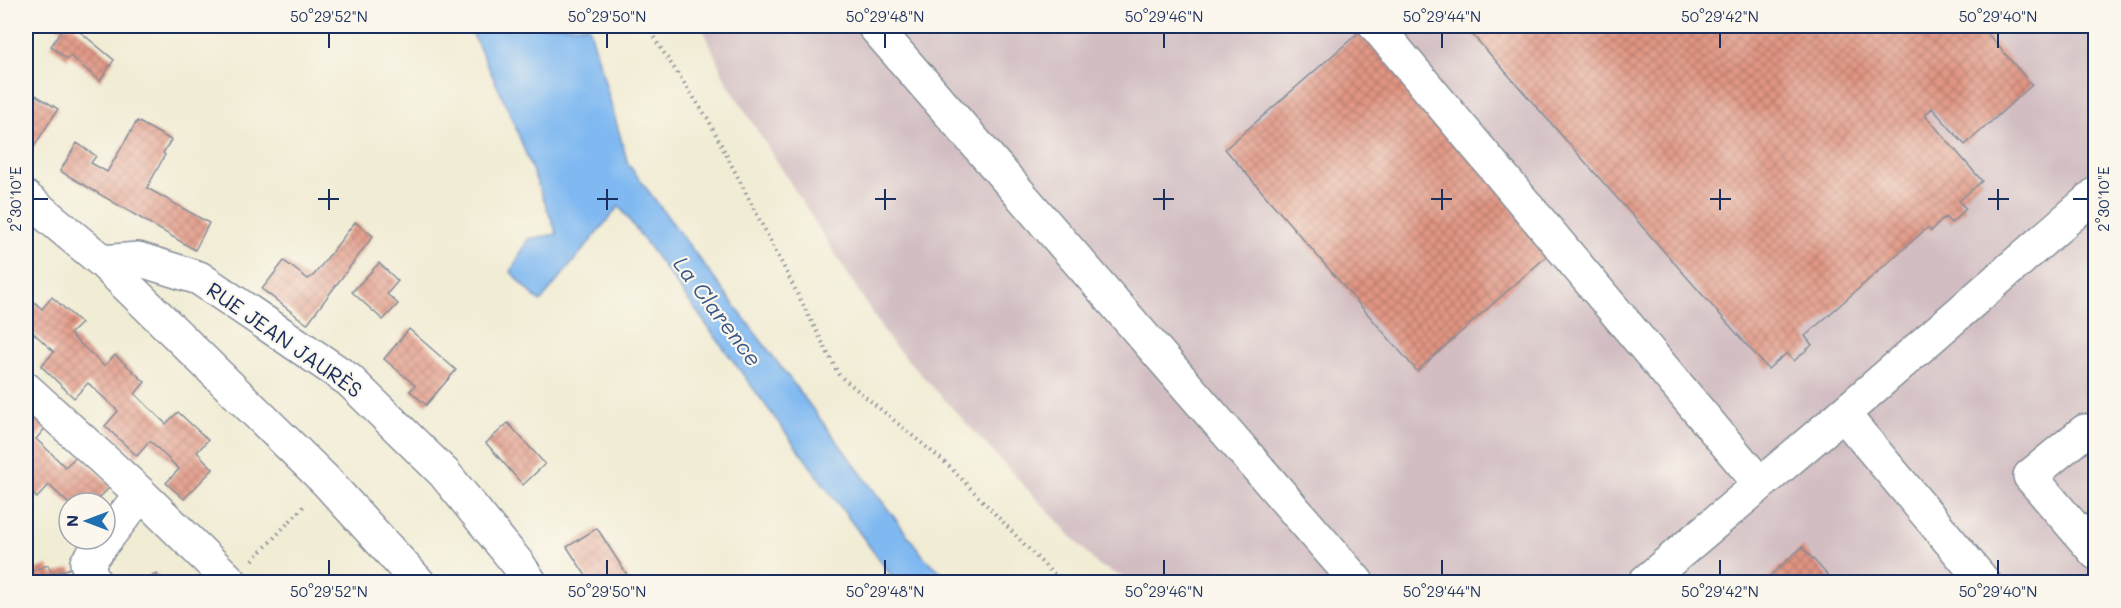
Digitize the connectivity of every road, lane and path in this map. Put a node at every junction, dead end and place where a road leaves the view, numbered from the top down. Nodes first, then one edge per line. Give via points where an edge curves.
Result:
1 (650, 26) edge
2 (874, 26) edge
3 (1376, 26) edge
4 (2096, 194) edge
5 (26, 198) edge
6 (103, 262) junction
7 (26, 388) edge
8 (1843, 414) junction
9 (2092, 432) edge
10 (1760, 484) junction
11 (141, 494) junction
12 (310, 500) dead end
13 (2096, 553) edge
14 (240, 574) edge
15 (94, 582) edge
16 (418, 582) edge
17 (530, 582) edge
18 (1069, 582) edge
19 (1357, 582) edge
20 (1645, 582) edge
21 (1984, 582) edge

1 - 18 path via 708,119 839,375 948,465 1052,572
2 - 19 street
3 - 10 street
4 - 8 street
5 - 6 street
6 - 16 street via 326,481
6 - 17 street, RUE JEAN JAURÈS via 138,259 199,279 349,380 444,473
7 - 11 street
8 - 10 street
8 - 21 street
9 - 13 street via 2030,476
10 - 20 street
11 - 14 street
11 - 15 street via 87,562
12 - 14 path

